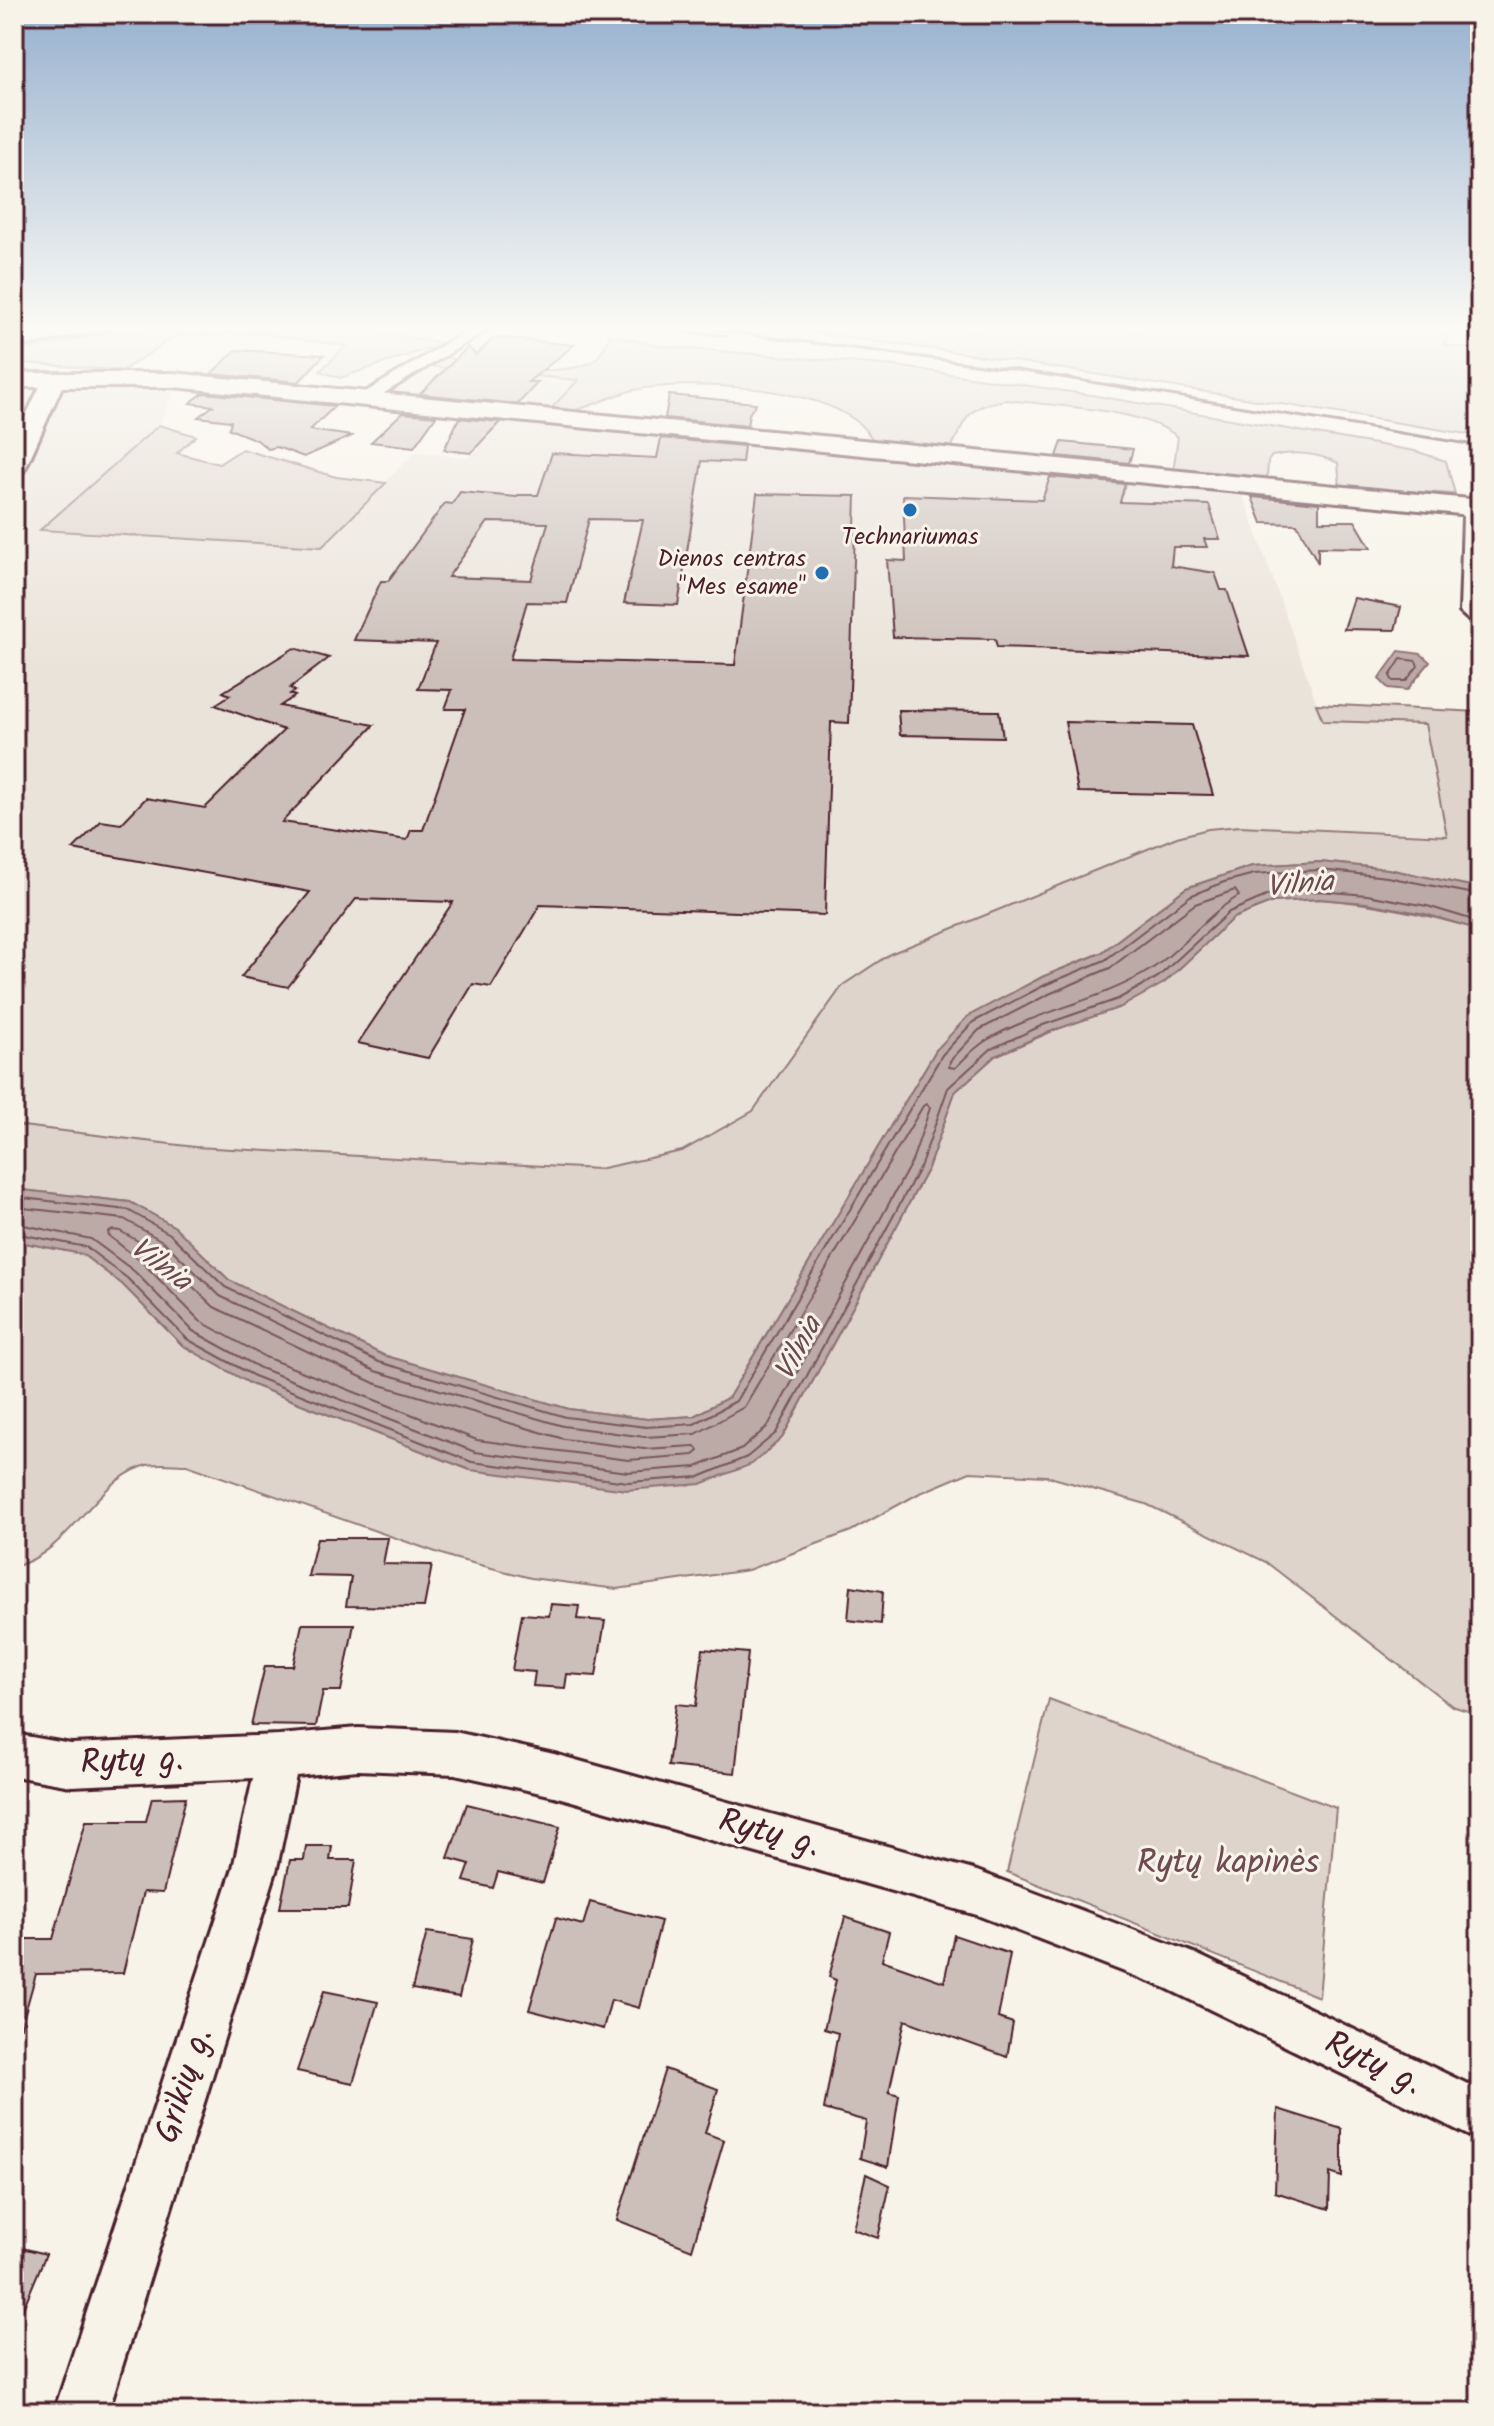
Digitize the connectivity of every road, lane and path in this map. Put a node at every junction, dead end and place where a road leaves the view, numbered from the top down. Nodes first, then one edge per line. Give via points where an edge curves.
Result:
1 (25, 443) edge
2 (813, 443) edge
3 (14, 467) edge
4 (1475, 508) edge
5 (1480, 620) edge
6 (14, 1755) edge
7 (279, 1756) junction
8 (1480, 2116) edge
9 (81, 2412) edge

1 - 3 main road
2 - 4 main road
4 - 5 street via 1470,612
6 - 7 street, Rytų g. via 71,1765
7 - 8 street, Rytų g. via 358,1749 455,1753 569,1779 977,1893 1178,1969
7 - 9 street, Grikių g. via 255,1868

